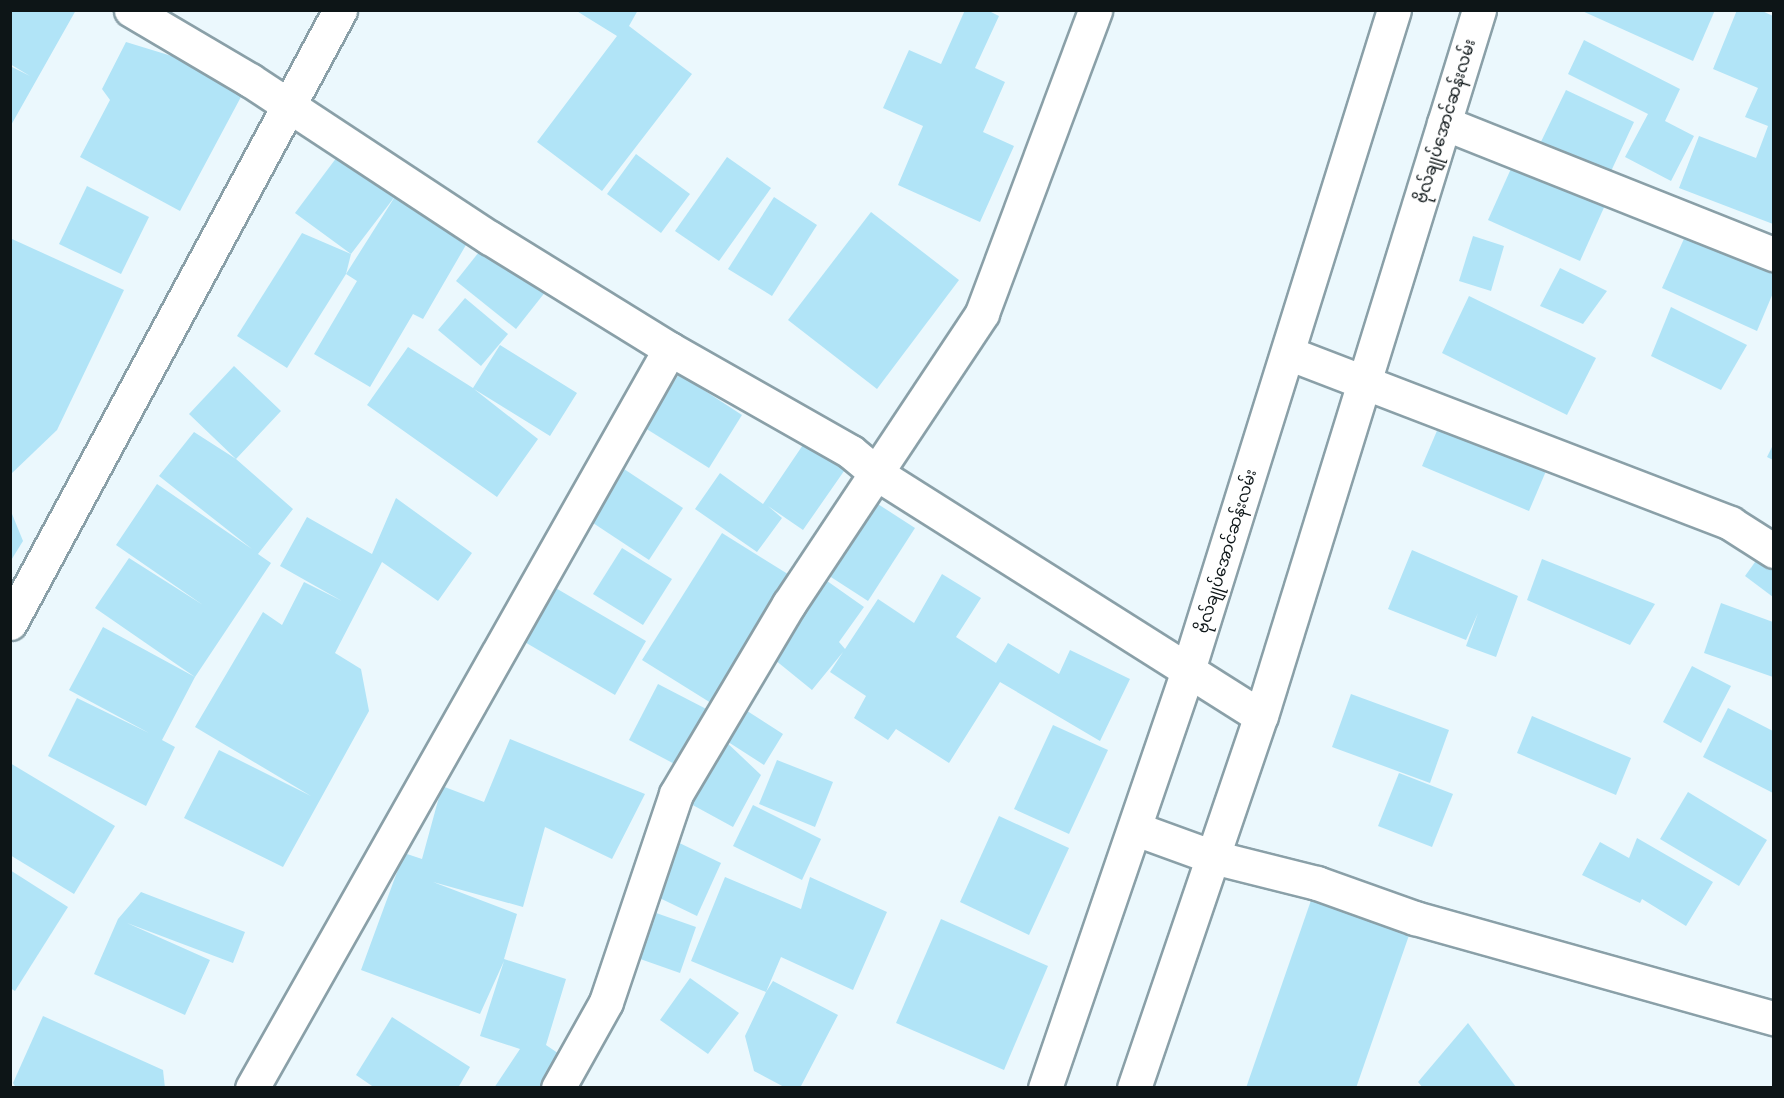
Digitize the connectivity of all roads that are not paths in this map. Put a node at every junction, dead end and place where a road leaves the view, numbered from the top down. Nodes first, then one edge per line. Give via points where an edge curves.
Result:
1 (131, 10) edge
2 (340, 10) edge
3 (1095, 10) edge
4 (1394, 10) edge
5 (1479, 10) edge
6 (287, 106) junction
7 (1444, 123) junction
8 (1773, 254) edge
9 (670, 349) junction
10 (1288, 353) junction
11 (1364, 382) junction
12 (876, 472) junction
13 (1773, 550) edge
14 (10, 622) edge
15 (1188, 670) junction
16 (1261, 716) junction
17 (1136, 829) junction
18 (1212, 857) junction
19 (1773, 1018) edge
20 (252, 1088) edge
21 (558, 1088) edge
22 (1045, 1088) edge
23 (1134, 1088) edge

1 - 6 main road
2 - 6 main road
3 - 12 main road via 982,313
4 - 10 main road, ဗိုလ်ချုပ်အောင်ဆန်းလမ်း
5 - 7 main road, ဗိုလ်ချုပ်အောင်ဆန်းလမ်း
6 - 9 main road
6 - 14 main road
7 - 8 main road
7 - 11 main road, ဗိုလ်ချုပ်အောင်ဆန်းလမ်း
9 - 12 main road via 788,413
9 - 20 main road
10 - 11 main road
10 - 15 main road, ဗိုလ်ချုပ်အောင်ဆန်းလမ်း
11 - 13 main road via 1730,523
11 - 16 main road, ဗိုလ်ချုပ်အောင်ဆန်းလမ်း
12 - 15 main road
12 - 21 main road via 756,655 676,794 606,1002
15 - 16 main road
15 - 17 main road, ဗိုလ်ချုပ်အောင်ဆန်းလမ်း
16 - 18 main road, ဗိုလ်ချုပ်အောင်ဆန်းလမ်း
17 - 18 main road
17 - 22 main road, ဗိုလ်ချုပ်အောင်ဆန်းလမ်း
18 - 19 main road via 1317,883 1415,918
18 - 23 main road, ဗိုလ်ချုပ်အောင်ဆန်းလမ်း

